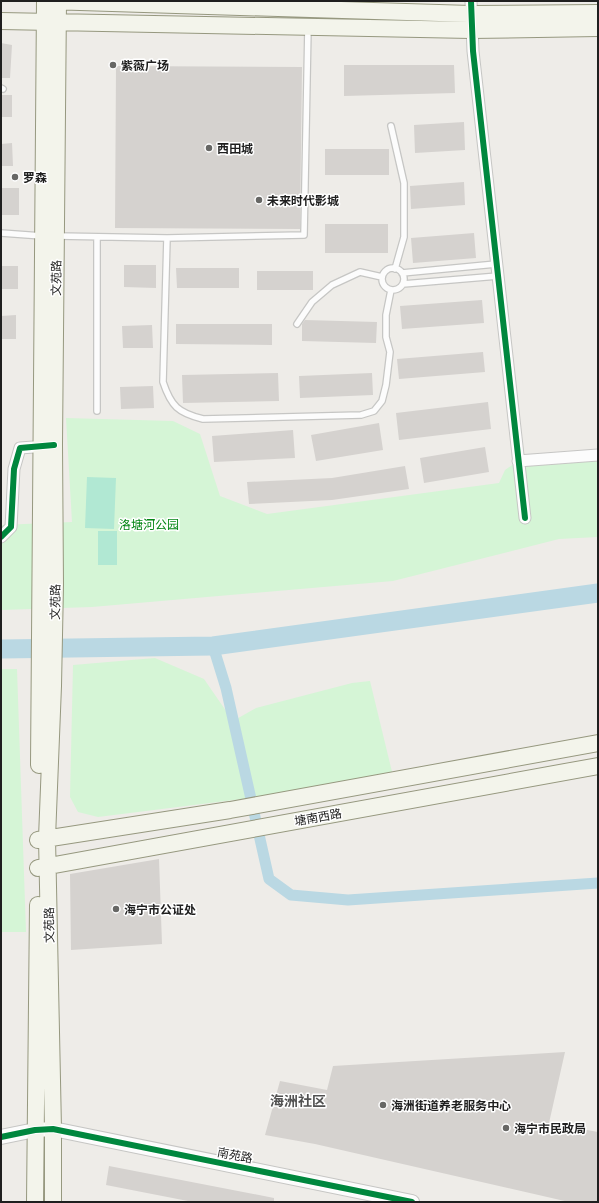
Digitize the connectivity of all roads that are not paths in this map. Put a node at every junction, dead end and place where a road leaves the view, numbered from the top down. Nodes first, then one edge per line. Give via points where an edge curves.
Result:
1 (39, 1) edge
2 (45, 1) edge
3 (58, 1) edge
4 (471, 7) edge
5 (598, 13) edge
6 (308, 18) junction
7 (1, 21) edge
8 (52, 23) junction
9 (598, 28) edge
10 (471, 30) junction
11 (391, 126) dead end
12 (1, 233) edge
13 (50, 236) junction
14 (97, 237) junction
15 (167, 238) junction
16 (496, 264) junction
17 (395, 269) junction
18 (402, 273) junction
19 (498, 276) junction
20 (382, 277) junction
21 (403, 284) junction
22 (390, 290) junction
23 (297, 324) dead end
24 (97, 411) dead end
25 (48, 446) junction
26 (598, 455) edge
27 (518, 461) junction
28 (525, 518) dead end
29 (1, 537) edge
30 (598, 743) edge
31 (598, 766) edge
32 (43, 839) junction
33 (43, 867) junction
34 (54, 1129) junction
35 (35, 1130) junction
36 (1, 1137) edge
37 (380, 1199) edge
38 (35, 1202) edge
39 (53, 1202) edge
40 (412, 1202) edge

1 - 2 main road
2 - 3 main road
2 - 8 main road, 文苑路
3 - 6 main road
3 - 8 main road, 文苑路
4 - 5 main road
4 - 6 main road
4 - 10 street
6 - 8 main road
6 - 10 main road
6 - 15 lane via 304,235
7 - 8 main road
8 - 13 main road, 文苑路
9 - 10 main road
10 - 16 street
11 - 17 lane via 404,183 404,238
12 - 13 lane
13 - 14 lane
13 - 25 main road, 文苑路
14 - 15 lane
14 - 24 lane
15 - 22 lane via 163,382 175,408 189,416 203,419 361,415 374,411 382,401 386,385 390,352 386,337 386,315
16 - 18 lane
16 - 19 street
17 - 18 lane
17 - 20 lane via 386,271
18 - 21 lane
19 - 21 lane
19 - 27 street
20 - 22 lane via 383,284
20 - 23 lane via 360,272 332,285 312,302
21 - 22 lane via 398,289
25 - 29 street via 20,448 14,469 11,526
25 - 32 main road, 文苑路 via 47,687
26 - 27 street
27 - 28 street
30 - 32 main road, 塘南西路 via 230,810
31 - 33 main road, 塘南西路
32 - 33 main road, 文苑路
33 - 34 main road, 文苑路
33 - 35 main road, 文苑路
34 - 35 street, 南苑路
34 - 37 street, 南苑路
34 - 39 main road, 文苑路
35 - 36 street, 南苑路
35 - 38 main road, 文苑路
37 - 40 street, 南苑路

